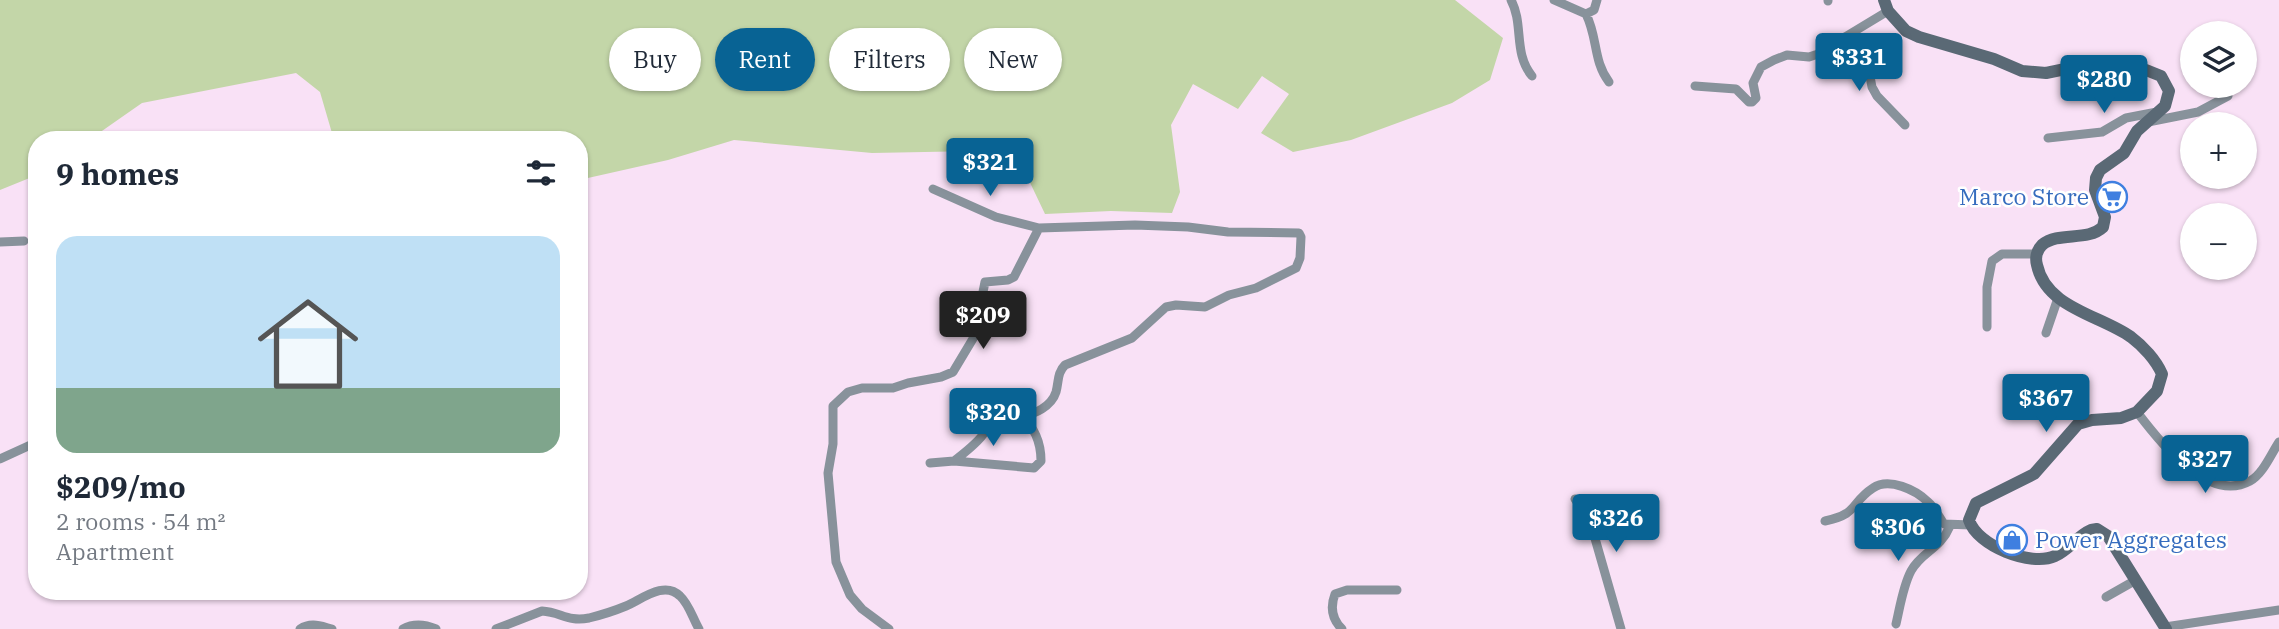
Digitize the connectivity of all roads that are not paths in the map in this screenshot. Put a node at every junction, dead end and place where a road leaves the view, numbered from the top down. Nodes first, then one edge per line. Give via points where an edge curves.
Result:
1 (1511, 0) edge
2 (1554, 0) edge
3 (1597, 0) edge
4 (1886, 6) edge
5 (1586, 14) junction
6 (1845, 37) junction
7 (1532, 76) dead end
8 (1609, 82) dead end
9 (1695, 86) dead end
10 (2224, 98) edge
11 (2159, 112) junction
12 (2146, 122) junction
13 (1905, 125) dead end
14 (2048, 138) dead end
15 (933, 189) dead end
16 (1039, 228) junction
17 (0, 242) edge
18 (24, 242) dead end
19 (2037, 254) junction
20 (2053, 293) junction
21 (1987, 327) dead end
22 (2046, 333) dead end
23 (2074, 404) dead end
24 (2137, 412) junction
25 (1021, 414) junction
26 (2085, 421) junction
27 (2279, 442) edge
28 (28, 447) edge
29 (0, 459) edge
30 (954, 461) junction
31 (930, 463) dead end
32 (1575, 499) dead end
33 (1825, 521) dead end
34 (1971, 525) junction
35 (1950, 526) junction
36 (2136, 580) junction
37 (1397, 590) dead end
38 (2106, 597) dead end
39 (2279, 610) edge
40 (1896, 624) dead end
41 (2166, 628) edge
42 (300, 629) edge
43 (332, 629) edge
44 (403, 629) edge
45 (436, 629) edge
46 (496, 629) edge
47 (699, 629) edge
48 (889, 629) edge
49 (1342, 629) edge
50 (1621, 629) edge

1 - 7 street via 1521,56
2 - 5 street
3 - 5 street via 1594,10
4 - 6 street
4 - 11 main road via 1906,31 2022,71 2104,66 2155,72 2169,91
5 - 8 street via 1599,69
6 - 9 street via 1818,54 1787,55 1761,67 1753,83 1756,99 1751,103 1736,89
6 - 13 street via 1868,66 1877,96
10 - 12 street via 2198,112
11 - 12 main road
11 - 14 street via 2126,118 2102,132
12 - 19 main road via 2124,153 2096,178 2095,190 2105,216 2103,227 2051,241
15 - 16 street via 996,217
16 - 25 street via 1135,225 1269,234 1294,231 1301,237 1300,258 1296,268 1285,274 1205,307 1166,307 1132,338 1065,365 1058,374 1052,401 1040,411
16 - 48 street via 1014,277 985,282 974,337 953,372 893,388 862,388 848,392 832,406 828,473 836,562 850,595
17 - 18 street
19 - 20 main road via 2040,276
19 - 21 street via 2002,254 1992,261
20 - 22 street
20 - 24 main road via 2134,339 2160,368 2157,391
23 - 26 street
24 - 26 main road
24 - 27 street via 2181,463 2211,482 2248,482
25 - 30 street via 999,404 988,430
25 - 30 street via 1039,443 1038,466
26 - 34 main road via 2073,427 2034,474 1976,503
28 - 29 street
30 - 31 street
32 - 50 street via 1590,521
33 - 35 street via 1847,515 1875,486 1889,483 1910,489 1930,503
34 - 35 street
34 - 36 main road via 1982,539 2000,549 2035,560 2057,556 2085,532 2097,529 2108,536
35 - 40 street via 1944,540 1910,572
36 - 38 street
36 - 41 main road
37 - 49 street via 1335,594 1332,613
39 - 41 street
42 - 43 street via 316,625
44 - 45 street via 419,624
46 - 47 street via 542,611 565,618 591,617 666,590 682,597

